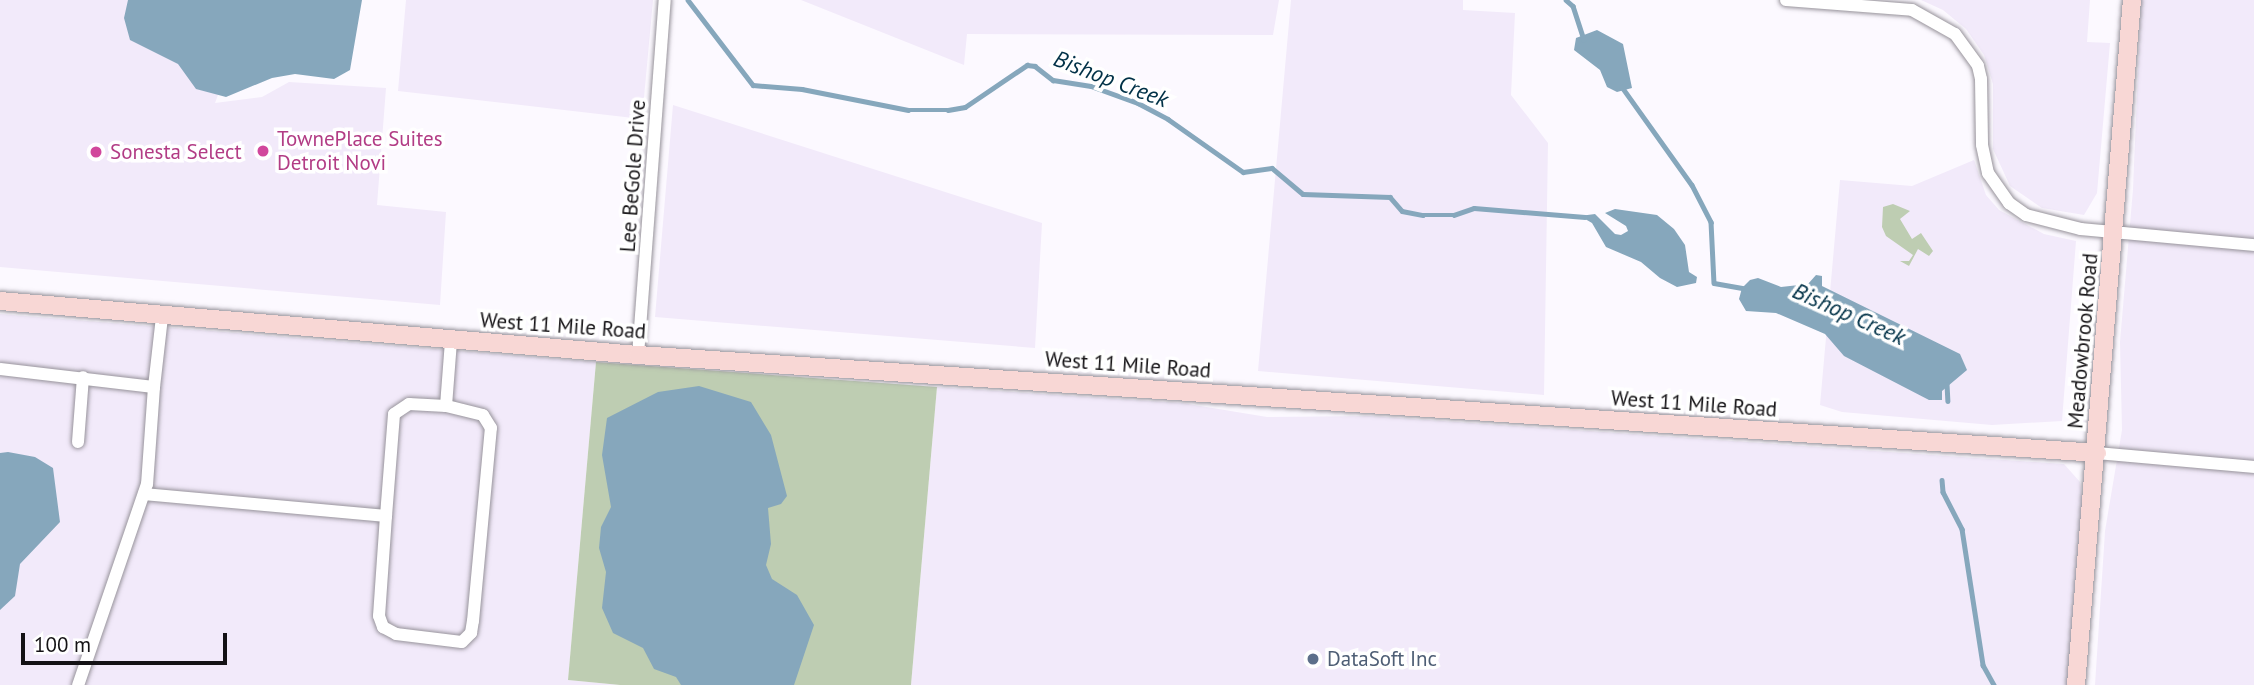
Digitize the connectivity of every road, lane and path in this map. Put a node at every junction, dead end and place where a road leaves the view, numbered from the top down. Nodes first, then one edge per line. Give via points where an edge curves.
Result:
1 (666, 0) edge
2 (1786, 0) edge
3 (2132, 0) edge
4 (2115, 232) junction
5 (2254, 245) edge
6 (0, 301) edge
7 (162, 317) junction
8 (452, 341) junction
9 (638, 355) junction
10 (0, 369) edge
11 (83, 377) junction
12 (154, 387) junction
13 (446, 406) junction
14 (78, 442) dead end
15 (2097, 453) junction
16 (2254, 467) edge
17 (144, 494) junction
18 (386, 516) junction
19 (78, 685) edge
20 (2076, 685) edge

1 - 9 street, Lee BeGole Drive
2 - 4 street via 1912,10 1943,24 1978,66 1983,153 1997,189 2026,215 2047,224
3 - 4 street, Meadowbrook Road
4 - 5 street
4 - 15 street, Meadowbrook Road
6 - 7 street, West 11 Mile Road
7 - 8 street, West 11 Mile Road
7 - 12 street
8 - 9 street, West 11 Mile Road
8 - 13 street
9 - 15 street, West 11 Mile Road
10 - 11 street
11 - 12 street
11 - 14 street
12 - 17 street
13 - 18 street via 409,404 394,414
13 - 18 street via 484,415 491,428 473,621 471,633 462,642 396,634 383,627 379,616
15 - 16 street, West 11 Mile Road
15 - 20 street, Meadowbrook Road
17 - 18 street
17 - 19 street

